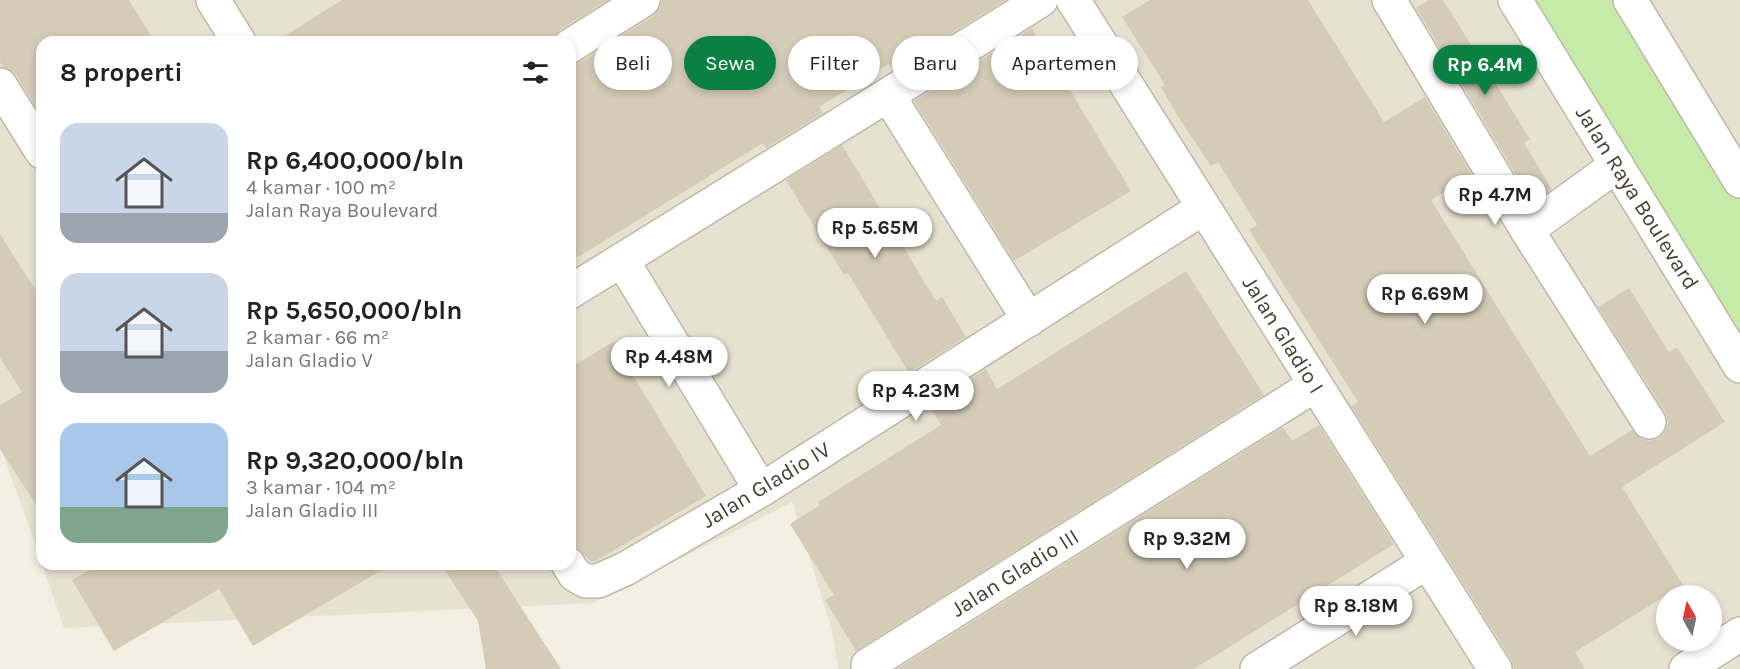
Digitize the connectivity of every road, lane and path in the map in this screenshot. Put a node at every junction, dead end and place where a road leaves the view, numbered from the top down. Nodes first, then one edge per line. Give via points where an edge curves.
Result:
1 (643, 0) edge
2 (1041, 0) edge
3 (1073, 0) edge
4 (1389, 0) edge
5 (1515, 0) edge
6 (1630, 0) edge
7 (226, 4) edge
8 (237, 36) edge
9 (576, 42) edge
10 (0, 85) edge
11 (888, 95) junction
12 (36, 142) edge
13 (1617, 165) junction
14 (1740, 181) edge
15 (1203, 208) junction
16 (1527, 230) junction
17 (622, 260) junction
18 (576, 288) edge
19 (1029, 320) junction
20 (1740, 366) edge
21 (1315, 385) junction
22 (1649, 422) dead end
23 (760, 490) junction
24 (1427, 562) junction
25 (572, 570) edge
26 (1740, 634) edge
27 (868, 666) dead end
28 (1257, 669) edge
29 (1495, 669) edge
30 (1686, 669) edge

1 - 9 street
2 - 11 street
3 - 15 street, Jalan Gladio I
4 - 16 street
5 - 13 street, Jalan Raya Boulevard
6 - 14 street
7 - 8 street
10 - 12 street
11 - 17 street
11 - 19 street
13 - 16 street
13 - 20 street, Jalan Raya Boulevard
15 - 19 street, Jalan Gladio IV
15 - 21 street, Jalan Gladio I
16 - 22 street
17 - 18 street
17 - 23 street
19 - 23 street, Jalan Gladio IV
21 - 24 street, Jalan Gladio I
21 - 27 street, Jalan Gladio III
23 - 25 street, Jalan Gladio IV via 598,581 582,580
24 - 28 street
24 - 29 street, Jalan Gladio I
26 - 30 street

